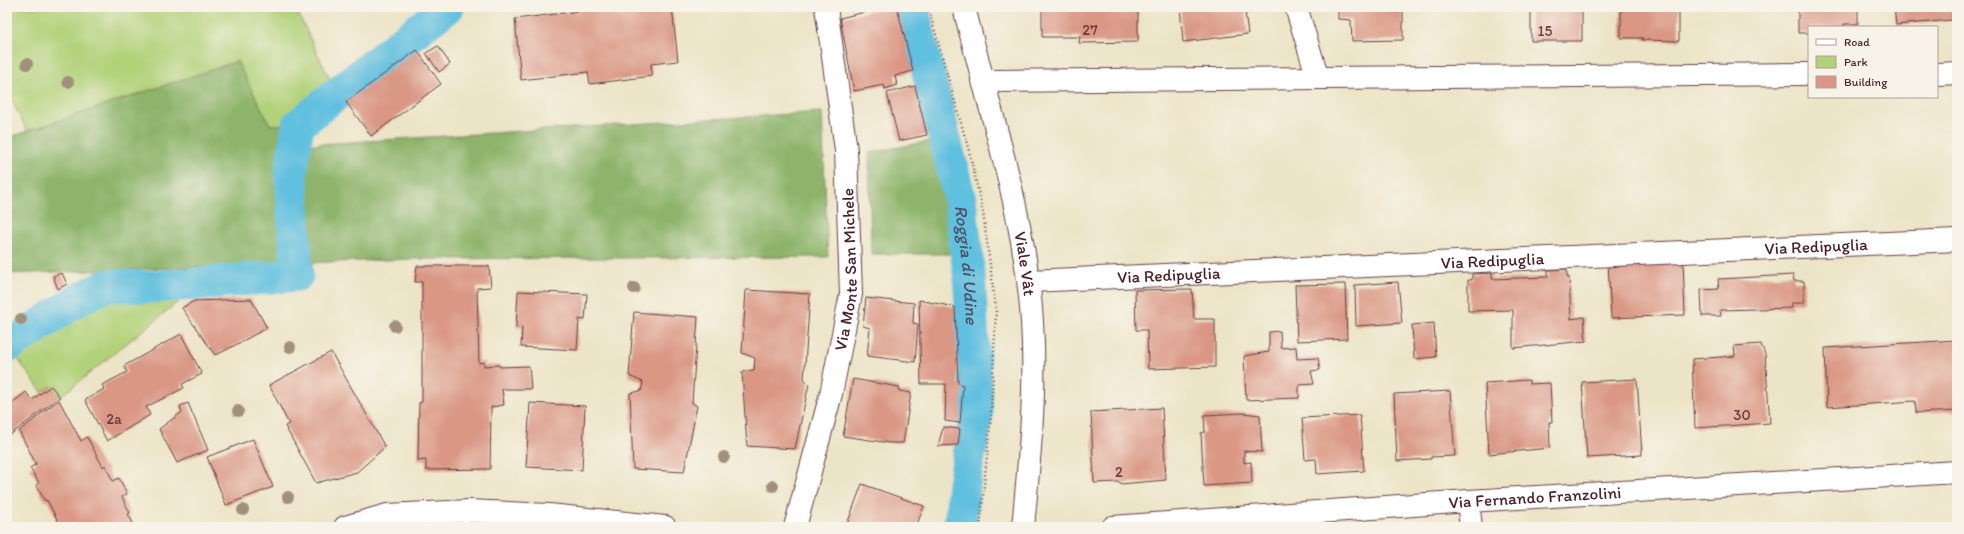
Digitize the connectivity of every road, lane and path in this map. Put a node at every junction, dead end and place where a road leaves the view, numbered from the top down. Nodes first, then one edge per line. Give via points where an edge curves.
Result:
1 (826, 7) edge
2 (928, 7) edge
3 (964, 7) edge
4 (1296, 7) edge
5 (1957, 73) edge
6 (1808, 74) edge
7 (1938, 74) edge
8 (1318, 78) junction
9 (982, 80) junction
10 (1957, 240) edge
11 (1028, 281) junction
12 (1957, 472) edge
13 (1468, 501) junction
14 (345, 527) edge
15 (665, 527) edge
16 (795, 527) edge
17 (980, 527) edge
18 (1023, 527) edge
19 (1113, 527) edge
20 (1472, 527) edge

1 - 16 street, Via Monte San Michele via 846,150 851,294 831,394
2 - 17 path via 969,151 983,212 996,310 991,415
3 - 9 street, Viale Vât
4 - 8 street
5 - 7 street
6 - 8 street
8 - 9 street
9 - 11 street, Viale Vât via 1020,228
10 - 11 street, Via Redipuglia
11 - 18 street, Viale Vât via 1034,363
12 - 13 street, Via Fernando Franzolini
13 - 19 street, Via Fernando Franzolini
13 - 20 street
14 - 15 street via 387,516 469,510

